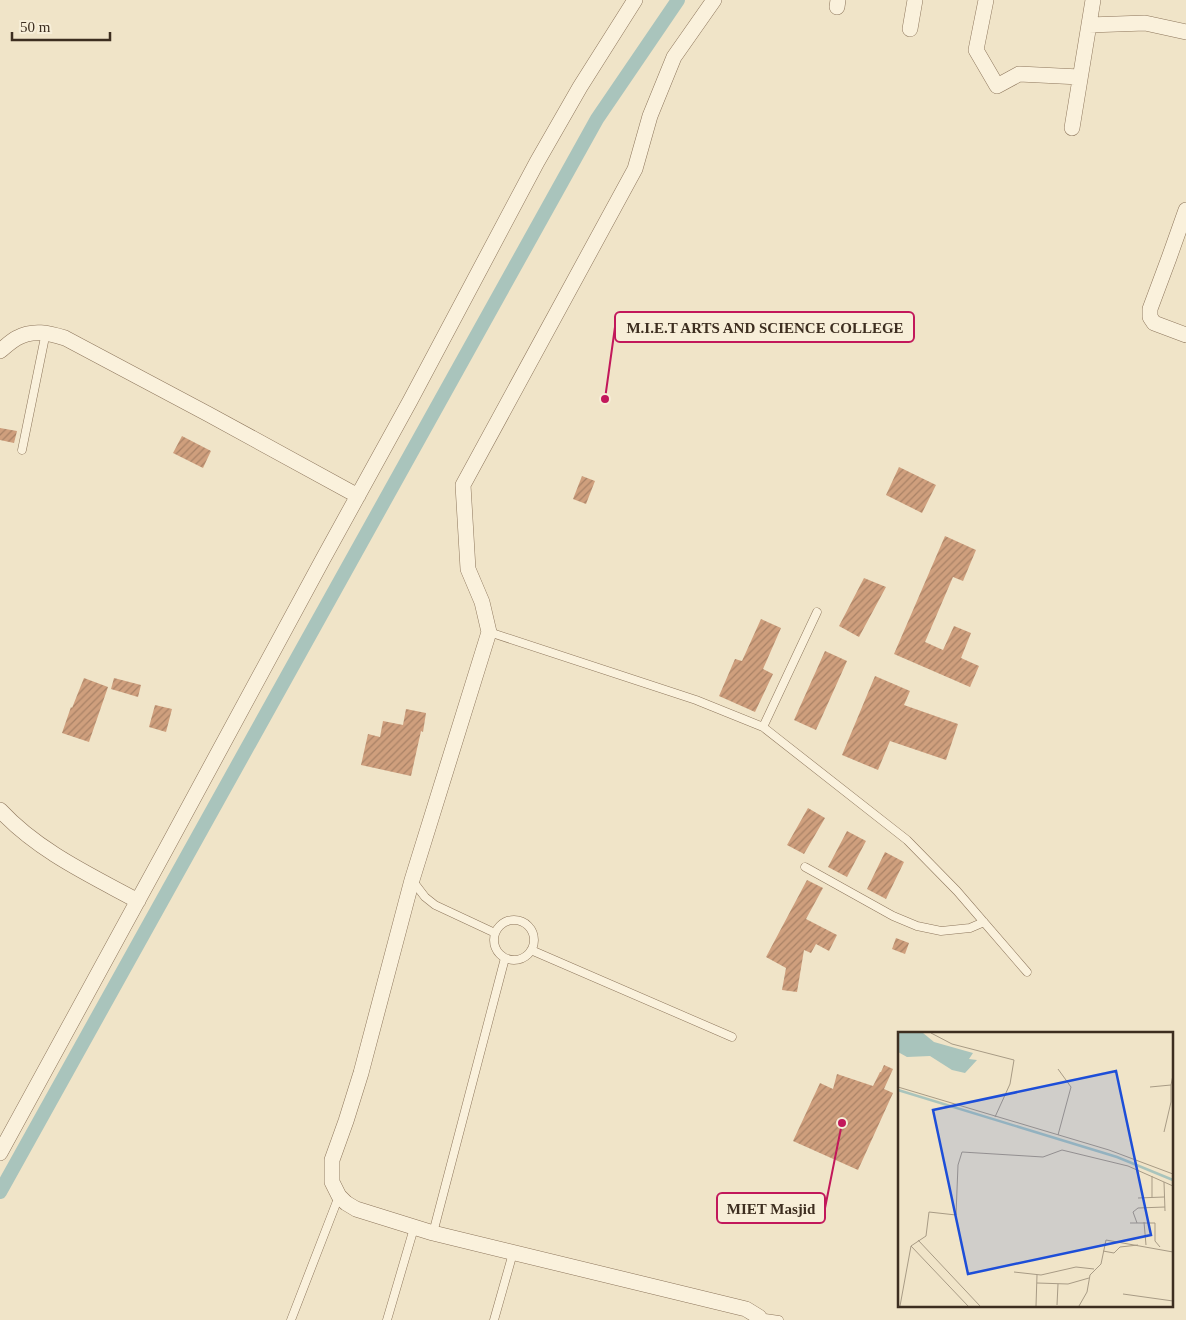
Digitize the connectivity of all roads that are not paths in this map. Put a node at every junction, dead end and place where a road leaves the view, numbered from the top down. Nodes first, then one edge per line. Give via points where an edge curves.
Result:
1 (636, 0) edge
2 (714, 0) edge
3 (915, 0) edge
4 (986, 0) edge
5 (1093, 0) edge
6 (1089, 25) junction
7 (910, 29) dead end
8 (1186, 32) edge
9 (1080, 77) junction
10 (1072, 128) dead end
11 (1186, 210) edge
12 (46, 332) junction
13 (1186, 335) edge
14 (0, 351) edge
15 (22, 450) dead end
16 (358, 496) junction
17 (818, 612) dead end
18 (489, 632) junction
19 (763, 727) junction
20 (0, 810) edge
21 (805, 867) dead end
22 (412, 880) junction
23 (138, 901) junction
24 (984, 922) junction
25 (495, 933) junction
26 (531, 950) junction
27 (505, 958) junction
28 (1027, 972) dead end
29 (732, 1037) dead end
30 (0, 1152) edge
31 (339, 1196) junction
32 (414, 1228) junction
33 (434, 1233) junction
34 (513, 1253) junction
35 (759, 1318) edge
36 (292, 1320) edge
37 (387, 1320) edge
38 (494, 1320) edge
39 (779, 1320) edge

1 - 16 street via 537,162
2 - 18 street via 674,56 650,116 635,169 463,485 468,569 482,602
3 - 7 street
4 - 9 street via 976,50 997,86 1019,74
5 - 6 street
6 - 8 street via 1145,23
6 - 9 street
9 - 10 street
11 - 13 street via 1150,309 1154,323
12 - 14 street via 17,338
12 - 15 lane
12 - 16 street via 65,338
16 - 23 street
17 - 19 lane
18 - 19 lane via 696,700
18 - 22 street
19 - 24 lane via 907,840
20 - 23 street via 36,842
21 - 24 lane via 917,926 940,931 970,928
22 - 25 lane via 424,897 435,905
22 - 31 street via 361,1073 332,1160 332,1182
23 - 30 street
24 - 28 lane
25 - 26 lane via 506,921 525,922 533,933
25 - 27 lane via 496,949
26 - 27 lane via 519,960
26 - 29 lane
27 - 33 lane
31 - 32 street via 356,1210
31 - 36 lane
32 - 33 street
32 - 37 lane
33 - 34 street
34 - 35 street via 746,1309
34 - 38 lane
35 - 39 lane

